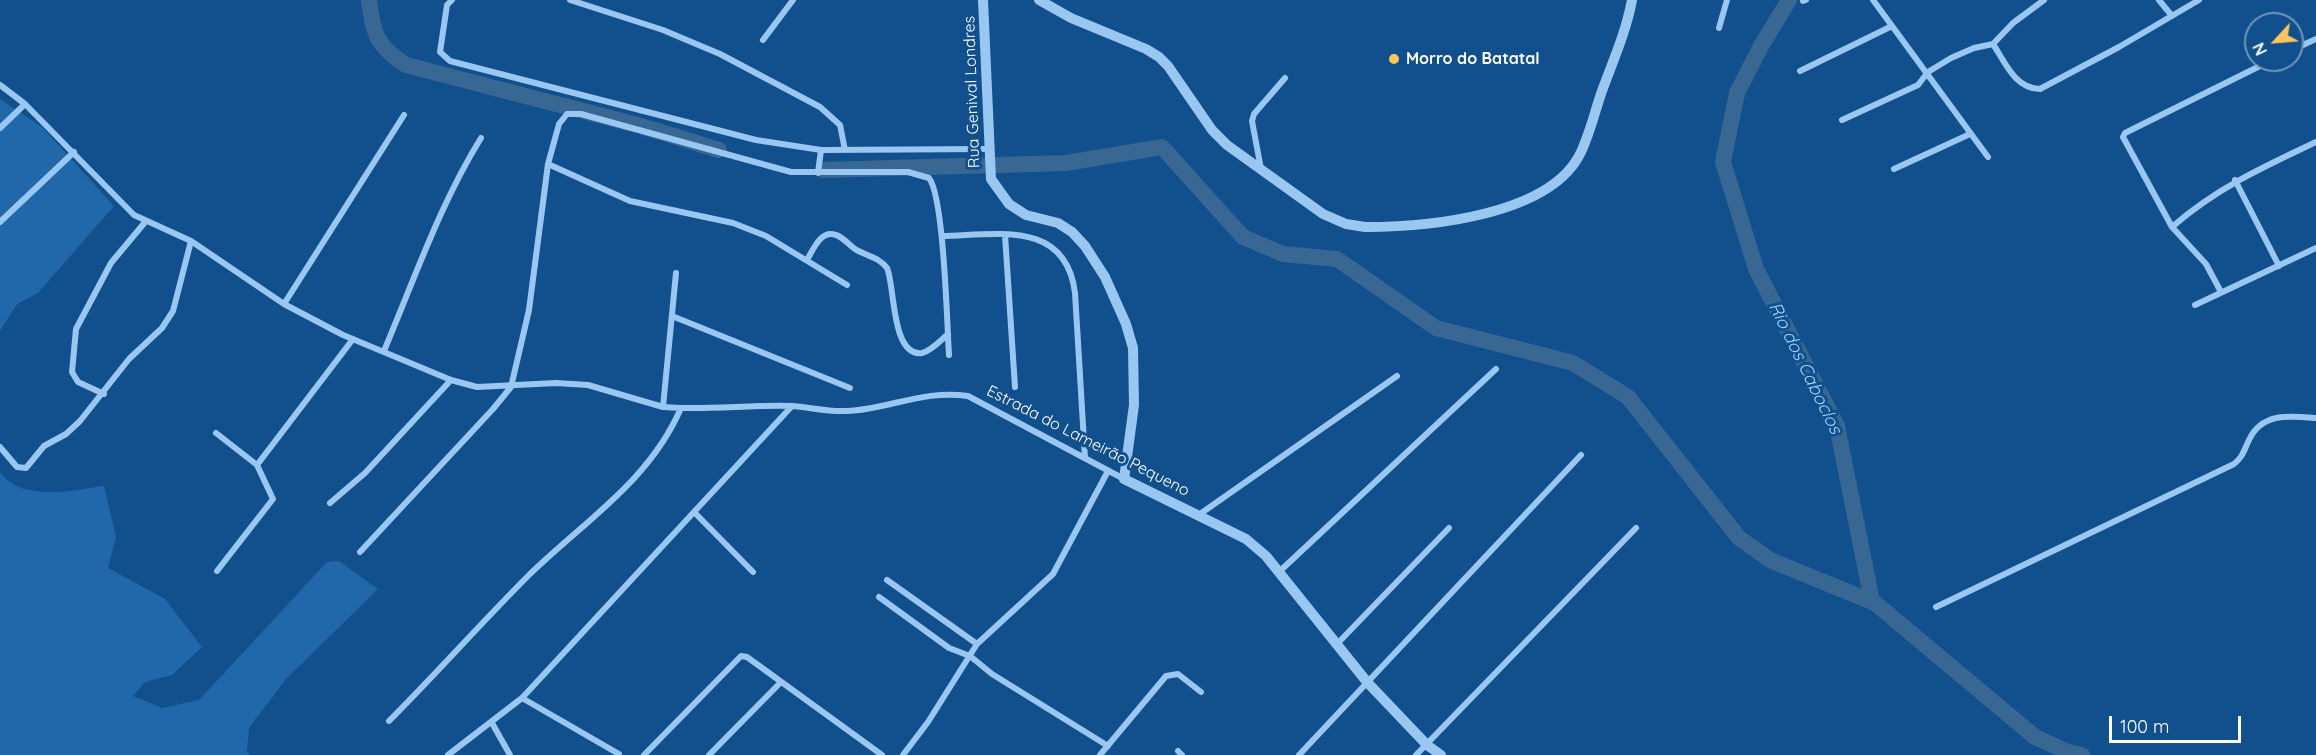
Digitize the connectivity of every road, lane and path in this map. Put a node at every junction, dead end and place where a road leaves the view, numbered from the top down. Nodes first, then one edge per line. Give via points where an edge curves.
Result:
1 (452, 0) edge
2 (570, 0) edge
3 (793, 0) edge
4 (984, 0) edge
5 (1039, 0) edge
6 (1632, 0) edge
7 (1727, 0) edge
8 (1873, 0) edge
9 (2044, 0) edge
10 (2159, 0) edge
11 (2199, 0) edge
12 (2172, 16) junction
13 (1892, 26) junction
14 (1719, 28) dead end
15 (763, 40) dead end
16 (1993, 44) junction
17 (1800, 71) dead end
18 (1928, 72) junction
19 (2248, 72) edge
20 (1285, 78) dead end
21 (0, 85) edge
22 (25, 104) junction
23 (404, 115) dead end
24 (1842, 120) dead end
25 (0, 128) edge
26 (1970, 134) junction
27 (481, 138) dead end
28 (2316, 142) edge
29 (821, 150) junction
30 (846, 150) junction
31 (988, 151) junction
32 (74, 152) junction
33 (1988, 157) dead end
34 (548, 164) junction
35 (1894, 169) dead end
36 (1262, 170) junction
37 (818, 173) junction
38 (2235, 180) junction
39 (146, 221) junction
40 (0, 222) edge
41 (2172, 227) junction
42 (1005, 235) junction
43 (942, 236) junction
44 (191, 241) junction
45 (2316, 248) edge
46 (807, 260) junction
47 (2279, 266) junction
48 (676, 273) dead end
49 (847, 285) dead end
50 (2221, 292) junction
51 (284, 304) junction
52 (2195, 305) dead end
53 (672, 316) junction
54 (948, 334) junction
55 (353, 339) junction
56 (384, 351) junction
57 (949, 355) dead end
58 (1496, 369) dead end
59 (1397, 376) dead end
60 (451, 380) junction
61 (511, 387) junction
62 (1015, 387) dead end
63 (850, 388) dead end
64 (104, 394) junction
65 (792, 406) junction
66 (663, 407) junction
67 (681, 408) junction
68 (2316, 418) edge
69 (216, 433) dead end
70 (0, 447) edge
71 (1581, 455) dead end
72 (1085, 458) junction
73 (257, 465) junction
74 (1108, 471) junction
75 (1124, 479) junction
76 (330, 503) dead end
77 (694, 512) junction
78 (1200, 514) junction
79 (1449, 528) dead end
80 (1636, 528) dead end
81 (360, 552) dead end
82 (217, 571) dead end
83 (1280, 571) junction
84 (753, 572) dead end
85 (887, 580) dead end
86 (879, 597) dead end
87 (1936, 607) dead end
88 (977, 644) junction
89 (1337, 644) junction
90 (969, 656) junction
91 (781, 682) junction
92 (1367, 682) junction
93 (1201, 692) dead end
94 (522, 698) junction
95 (389, 721) dead end
96 (492, 723) junction
97 (1426, 745) junction
98 (1108, 746) junction
99 (619, 754) edge
100 (448, 755) edge
101 (510, 755) edge
102 (644, 755) edge
103 (710, 755) edge
104 (882, 755) edge
105 (903, 755) edge
106 (1100, 755) edge
107 (1299, 755) edge
108 (1416, 755) edge
109 (1441, 755) edge

1 - 29 street via 447,5 440,52 450,62 756,140
2 - 30 street via 720,54 820,107 840,125
3 - 15 street
4 - 31 street, Rua Genival Londres
5 - 36 street via 1159,57 1212,130
6 - 36 street via 1620,46 1581,153 1551,185 1532,198 1489,213 1365,227 1323,214
7 - 14 street
8 - 13 street
9 - 16 street
10 - 12 street
11 - 12 street
12 - 16 street via 2040,89 2031,89 2018,81
13 - 17 street
13 - 18 street
16 - 18 street via 1974,48
18 - 24 street via 1918,85
18 - 26 street
19 - 41 street via 2124,135 2130,153
20 - 36 street via 1252,121
21 - 22 street, Estrada do Lameirão Pequeno
22 - 25 street
22 - 32 street, Estrada do Lameirão Pequeno
23 - 51 street
26 - 33 street
26 - 35 street
27 - 56 street via 445,207
28 - 38 street
29 - 30 street
29 - 37 street
30 - 31 street
31 - 75 street, Rua Genival Londres via 991,178 1009,204 1026,215 1058,223 1072,232 1104,277 1126,324 1136,370
32 - 39 street, Estrada do Lameirão Pequeno via 124,207
32 - 40 street
34 - 37 street via 559,124 572,113 791,172
34 - 46 street via 630,201 733,222
34 - 61 street via 529,309
37 - 43 street via 923,175 934,188
38 - 41 street
38 - 47 street
39 - 44 street, Estrada do Lameirão Pequeno
39 - 64 street via 111,263 76,329 72,372 78,382
41 - 50 street via 2206,264
42 - 43 street
42 - 62 street
42 - 72 street via 1021,234 1060,252 1073,275
43 - 54 street
44 - 51 street, Estrada do Lameirão Pequeno
44 - 64 street via 173,311 162,328 123,365
45 - 47 street
46 - 49 street
46 - 54 street via 818,241 836,234 882,261 887,268 895,319 907,347 922,352
47 - 50 street
48 - 53 street
50 - 52 street
51 - 55 street, Estrada do Lameirão Pequeno
53 - 63 street
53 - 66 street
54 - 57 street
55 - 56 street, Estrada do Lameirão Pequeno
55 - 73 street
56 - 60 street, Estrada do Lameirão Pequeno
58 - 83 street
59 - 78 street
60 - 61 street, Estrada do Lameirão Pequeno via 477,387
60 - 76 street via 365,473
61 - 66 street, Estrada do Lameirão Pequeno via 588,385
61 - 81 street
64 - 70 street via 66,434 44,446 26,468 17,468
65 - 67 street, Estrada do Lameirão Pequeno
65 - 72 street, Estrada do Lameirão Pequeno via 841,411 922,395 968,396
65 - 77 street
66 - 67 street, Estrada do Lameirão Pequeno
67 - 95 street via 665,442 631,480 594,519 529,575
68 - 87 street via 2283,416 2266,421 2234,464
69 - 73 street
71 - 92 street
72 - 74 street, Estrada do Lameirão Pequeno
73 - 82 street via 272,503
74 - 75 street, Estrada do Lameirão Pequeno
74 - 88 street via 1053,574
75 - 78 street, Estrada do Lameirão Pequeno
77 - 84 street
77 - 94 street
78 - 83 street, Estrada do Lameirão Pequeno via 1246,539
79 - 89 street
80 - 97 street
83 - 89 street, Estrada do Lameirão Pequeno
85 - 88 street
86 - 90 street via 948,648
88 - 90 street
89 - 92 street, Estrada do Lameirão Pequeno
90 - 98 street
90 - 105 street
91 - 102 street via 741,656
91 - 103 street
91 - 104 street
92 - 97 street, Estrada do Lameirão Pequeno
92 - 107 street
93 - 98 street via 1178,674 1166,676
94 - 96 street
94 - 99 street
96 - 100 street
96 - 101 street
97 - 108 street
97 - 109 street, Estrada do Lameirão Pequeno
98 - 106 street

